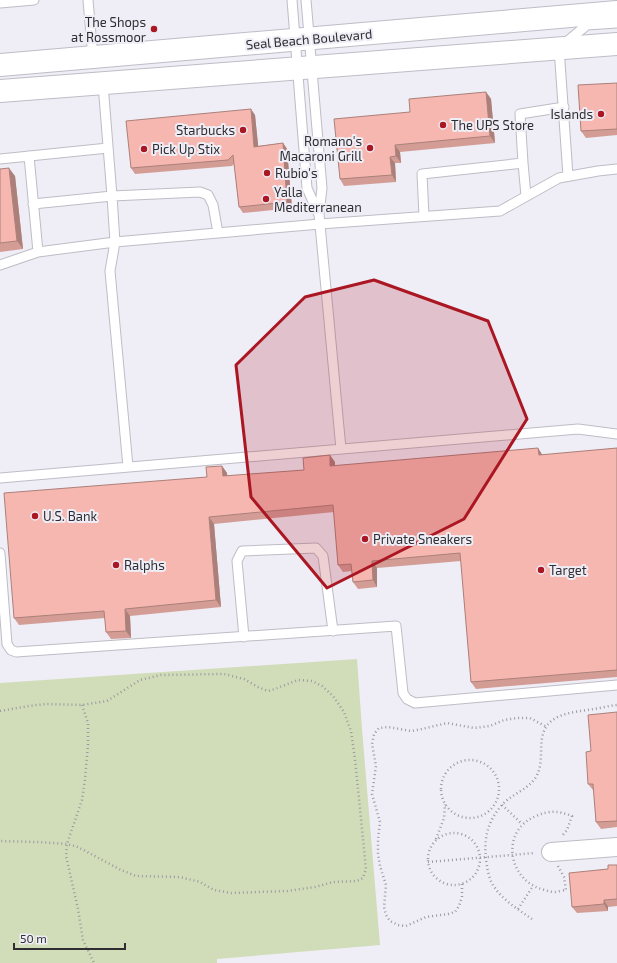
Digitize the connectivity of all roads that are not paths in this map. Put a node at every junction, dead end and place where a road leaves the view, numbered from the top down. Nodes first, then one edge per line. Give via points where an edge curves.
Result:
1 (34, 0) edge
2 (88, 0) edge
3 (292, 0) edge
4 (306, 0) edge
5 (0, 3) edge
6 (617, 12) edge
7 (617, 23) edge
8 (303, 40) junction
9 (617, 44) edge
10 (559, 48) junction
11 (93, 58) junction
12 (0, 65) edge
13 (305, 68) junction
14 (103, 84) junction
15 (0, 92) edge
16 (564, 107) junction
17 (108, 148) junction
18 (29, 156) junction
19 (0, 159) edge
20 (523, 163) junction
21 (617, 169) edge
22 (568, 176) junction
23 (112, 196) junction
24 (526, 196) junction
25 (34, 204) junction
26 (319, 214) junction
27 (424, 216) junction
28 (320, 224) junction
29 (218, 233) junction
30 (115, 242) junction
31 (38, 252) junction
32 (0, 265) edge
33 (617, 434) edge
34 (341, 449) junction
35 (128, 467) junction
36 (0, 478) edge
37 (0, 553) edge
38 (333, 631) junction
39 (244, 637) junction
40 (617, 685) edge
41 (617, 847) edge
42 (551, 852) road end

1 - 5 lane
2 - 11 lane
3 - 8 lane
4 - 8 lane
6 - 8 main road, Seal Beach Boulevard
7 - 10 lane via 587,26
8 - 11 main road, Seal Beach Boulevard
8 - 13 lane
8 - 13 lane
9 - 10 main road
10 - 13 main road
10 - 16 lane
11 - 12 main road, Seal Beach Boulevard
13 - 14 main road
13 - 26 lane via 322,188
13 - 26 lane via 307,188
14 - 15 main road
14 - 17 lane
16 - 20 lane via 520,114
16 - 22 lane
17 - 18 lane
17 - 23 lane
18 - 19 lane
18 - 25 lane
20 - 24 lane
20 - 27 lane via 422,174
21 - 22 lane
22 - 24 lane via 559,178
23 - 25 lane
23 - 29 lane via 200,192 208,195 213,205
23 - 30 lane
24 - 27 lane via 500,211
25 - 31 lane
26 - 28 lane
27 - 28 lane
28 - 29 lane
28 - 34 lane
29 - 30 lane
30 - 31 lane
30 - 35 lane via 110,271
31 - 32 lane
33 - 34 lane via 578,429
34 - 35 lane
35 - 36 lane
37 - 39 lane via 7,644 16,652
38 - 39 lane
38 - 39 lane via 323,556 316,548 242,551 237,561
38 - 40 lane via 396,626 402,694 407,700 415,703
41 - 42 street

